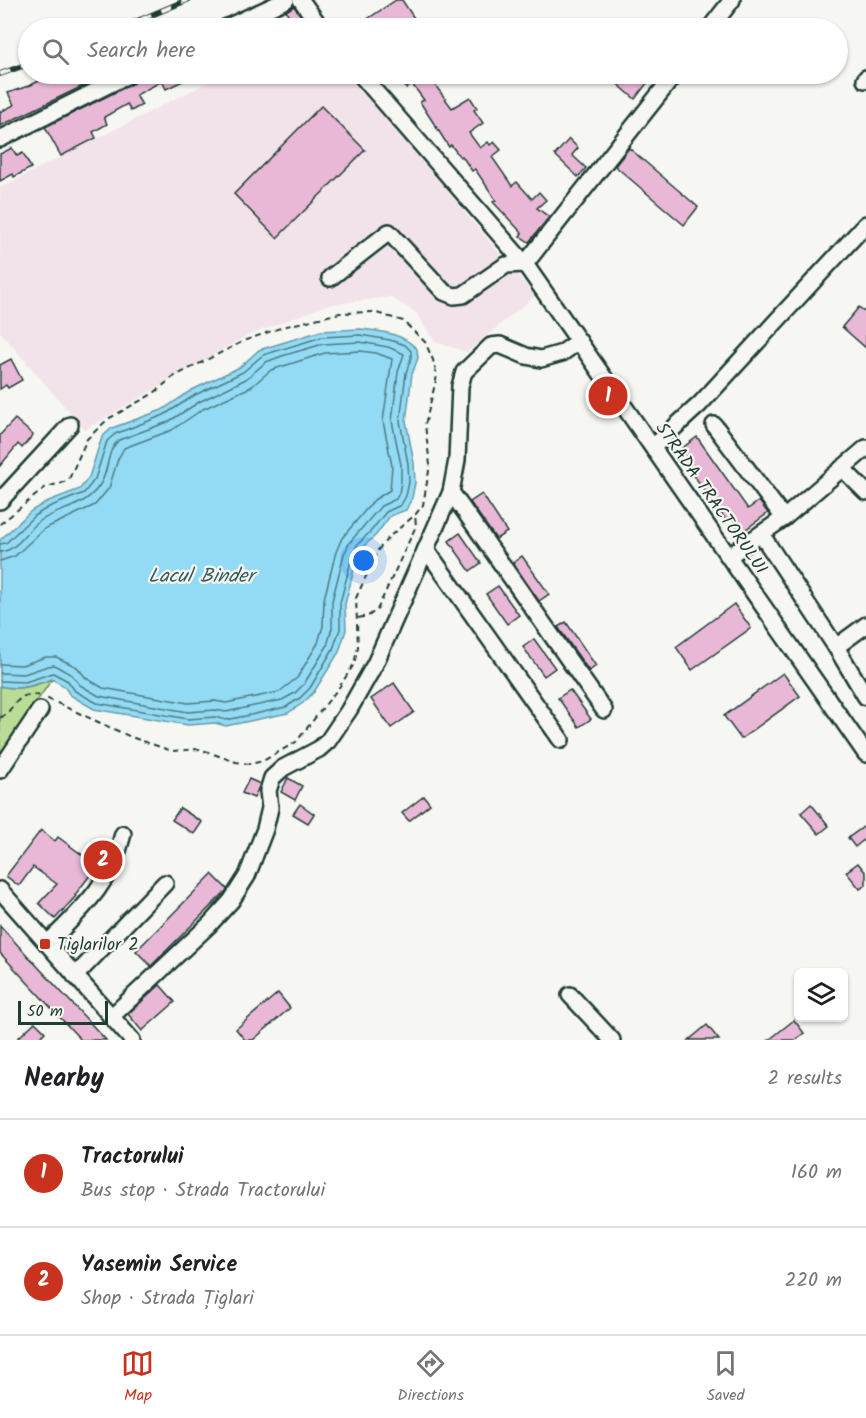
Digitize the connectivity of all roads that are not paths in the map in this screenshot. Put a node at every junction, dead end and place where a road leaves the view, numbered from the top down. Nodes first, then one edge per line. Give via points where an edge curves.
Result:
1 (286, 0) edge
2 (301, 0) edge
3 (732, 0) edge
4 (247, 18) edge
5 (314, 18) edge
6 (718, 18) edge
7 (110, 84) edge
8 (369, 84) edge
9 (667, 84) edge
10 (0, 139) edge
11 (866, 224) edge
12 (525, 264) junction
13 (330, 278) dead end
14 (579, 341) junction
15 (70, 425) dead end
16 (714, 425) dead end
17 (653, 447) junction
18 (866, 448) edge
19 (842, 468) junction
20 (451, 492) junction
21 (866, 492) edge
22 (0, 501) edge
23 (784, 518) junction
24 (760, 534) junction
25 (426, 549) junction
26 (729, 556) junction
27 (866, 625) edge
28 (836, 646) junction
29 (866, 697) edge
30 (604, 710) dead end
31 (40, 711) dead end
32 (561, 740) dead end
33 (866, 754) edge
34 (0, 770) edge
35 (123, 834) dead end
36 (165, 883) dead end
37 (0, 890) edge
38 (47, 944) junction
39 (75, 976) junction
40 (570, 995) dead end
41 (111, 1017) junction
42 (132, 1040) edge
43 (612, 1040) edge

1 - 4 street
2 - 5 street
3 - 6 street
7 - 10 street
8 - 12 street, STRADA TRACTORULUI
9 - 12 street
11 - 17 street via 700,404
12 - 13 street via 506,265 463,295 454,296 444,292 389,232
12 - 14 street, STRADA TRACTORULUI
14 - 17 street, STRADA TRACTORULUI
14 - 20 street via 562,353 541,359 500,345 491,346 464,372
15 - 22 street
16 - 23 street
17 - 26 street, STRADA TRACTORULUI
18 - 19 street
19 - 21 street
19 - 23 street
20 - 25 street
20 - 30 street
23 - 24 street
24 - 26 street
24 - 28 street
25 - 32 street
25 - 41 street via 375,664 335,732 319,749 272,778 265,829 248,876 209,925
26 - 33 street, STRADA TRACTORULUI
27 - 28 street
28 - 29 street
31 - 34 street
35 - 38 street via 95,896
36 - 39 street
37 - 38 street
38 - 39 street
39 - 41 street
40 - 43 street
41 - 42 street

